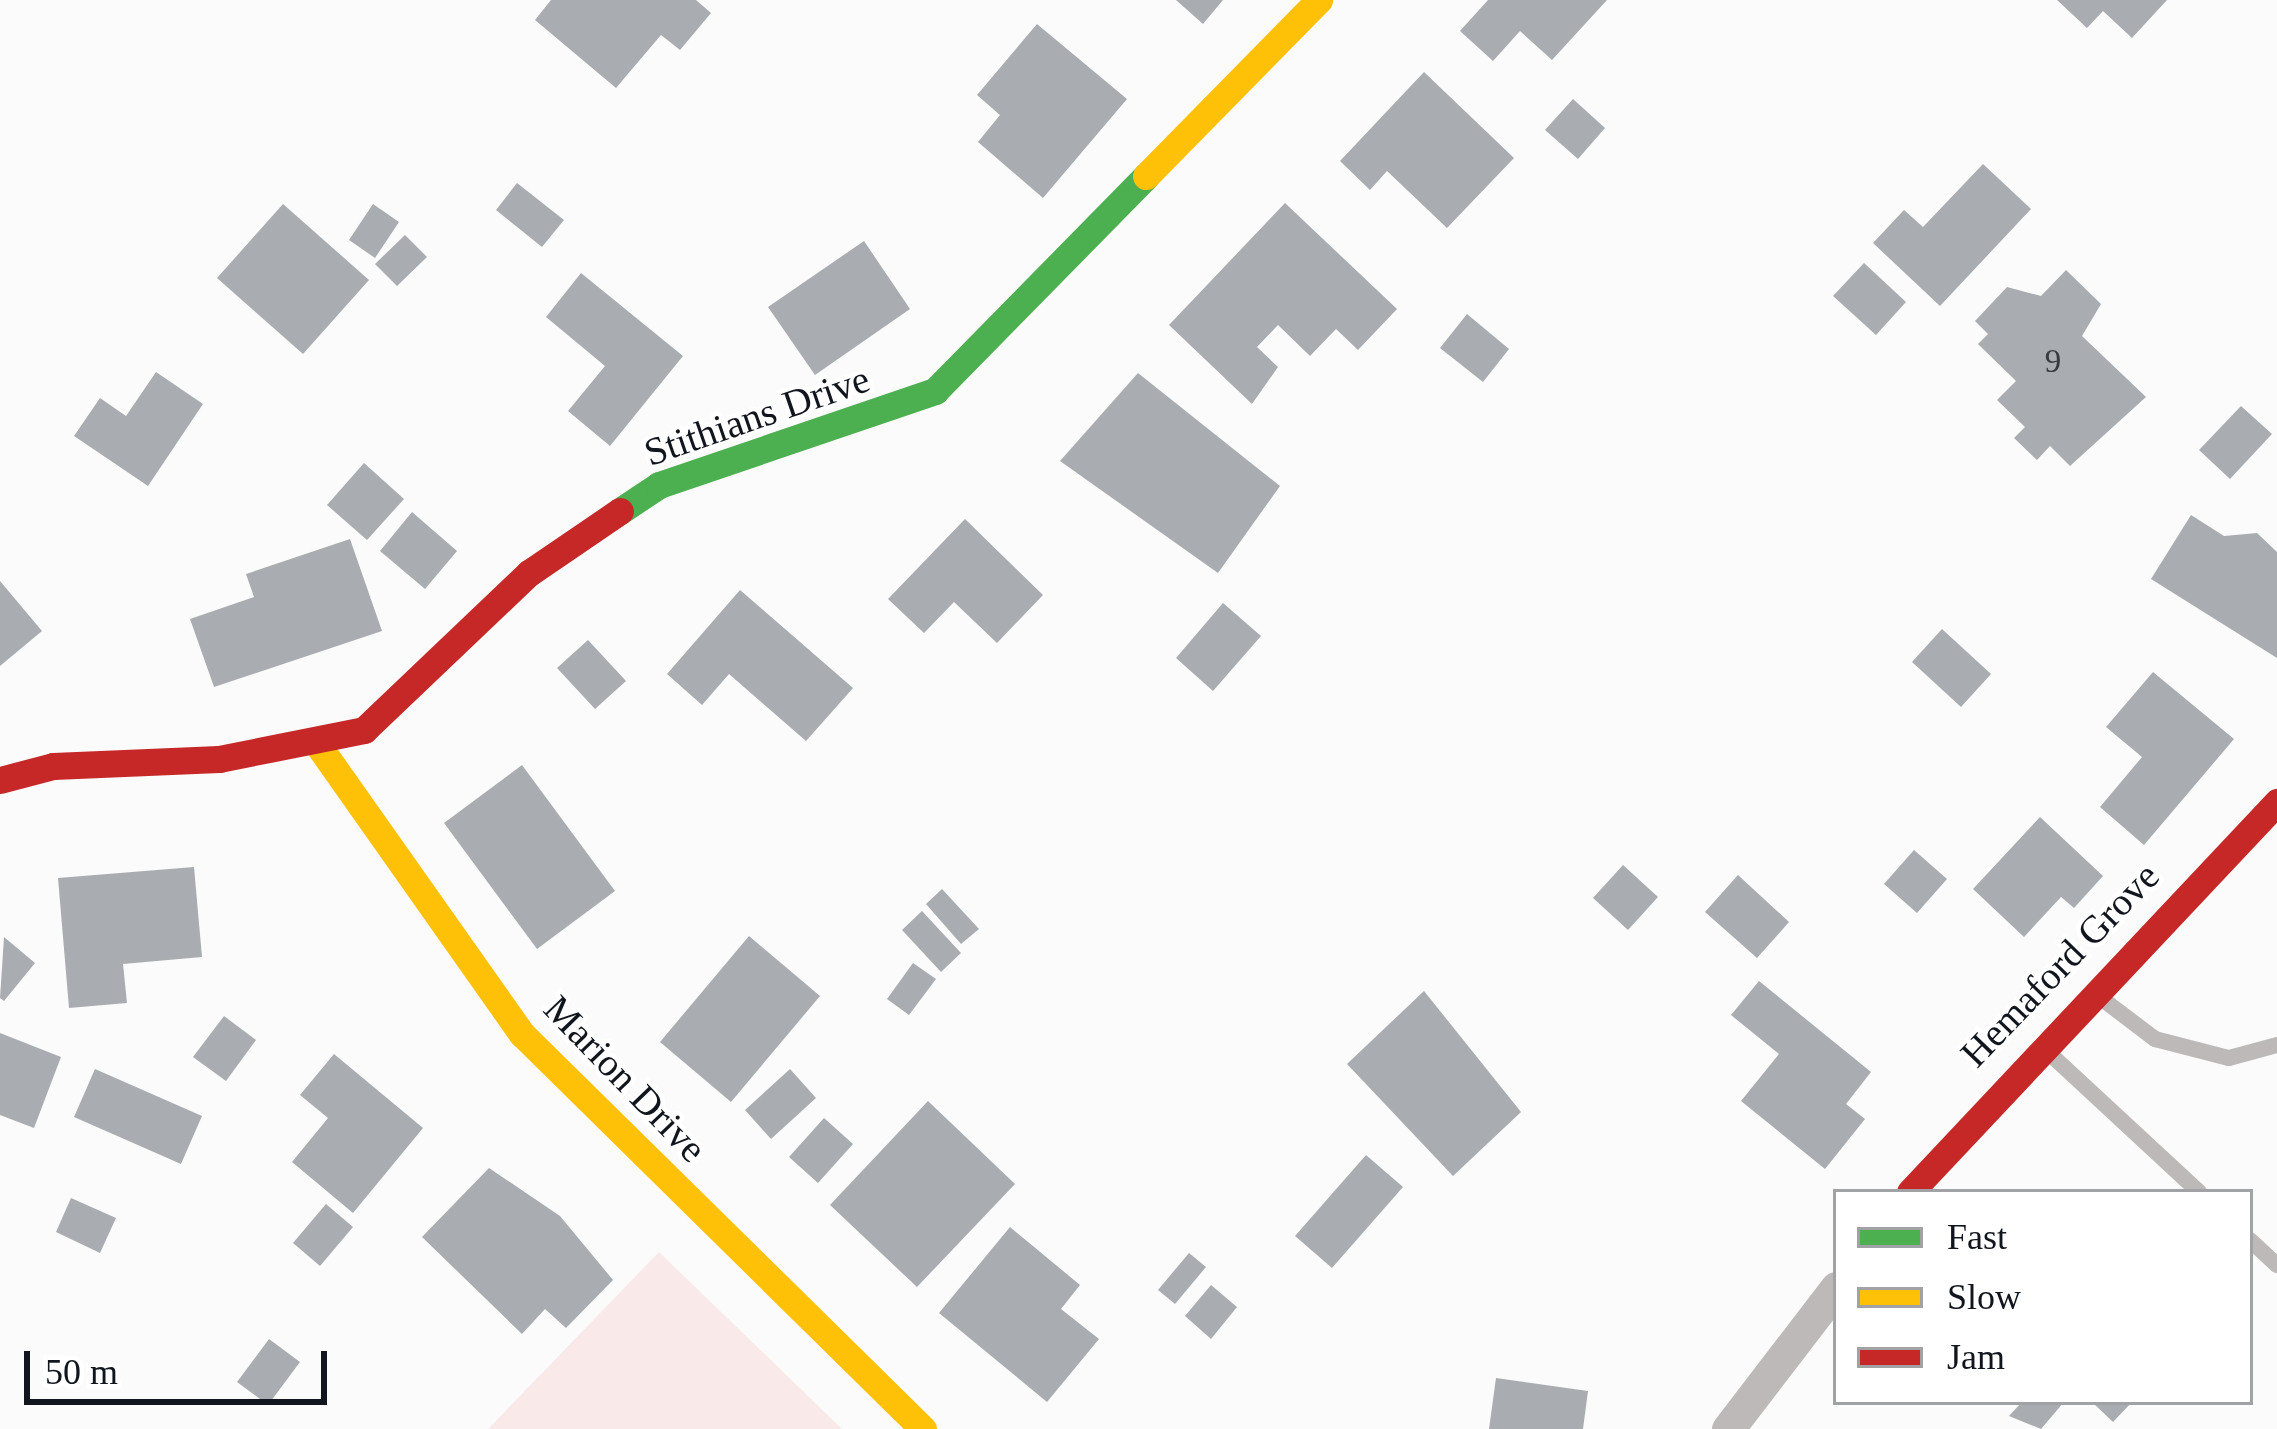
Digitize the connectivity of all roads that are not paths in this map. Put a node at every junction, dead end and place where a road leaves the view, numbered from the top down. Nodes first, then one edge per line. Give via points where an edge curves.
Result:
1 (1319, 0) edge
2 (318, 745) junction
3 (0, 780) edge
4 (2273, 814) edge
5 (2091, 991) junction
6 (2039, 1044) junction
7 (2277, 1046) edge
8 (1913, 1189) edge
9 (2196, 1189) edge
10 (2253, 1243) edge
11 (2277, 1265) edge
12 (1833, 1292) edge
13 (923, 1429) edge
14 (1728, 1429) edge

1 - 2 street, Stithians Drive via 935,391 659,485 529,573 364,730
2 - 3 street, Stithians Drive via 53,766
2 - 13 street, Marion Drive via 522,1034
4 - 5 street, Hemaford Grove
5 - 6 street, Hemaford Grove
5 - 7 lane via 2155,1039 2229,1058
6 - 8 street, Hemaford Grove
6 - 9 lane
10 - 11 lane
12 - 14 street

